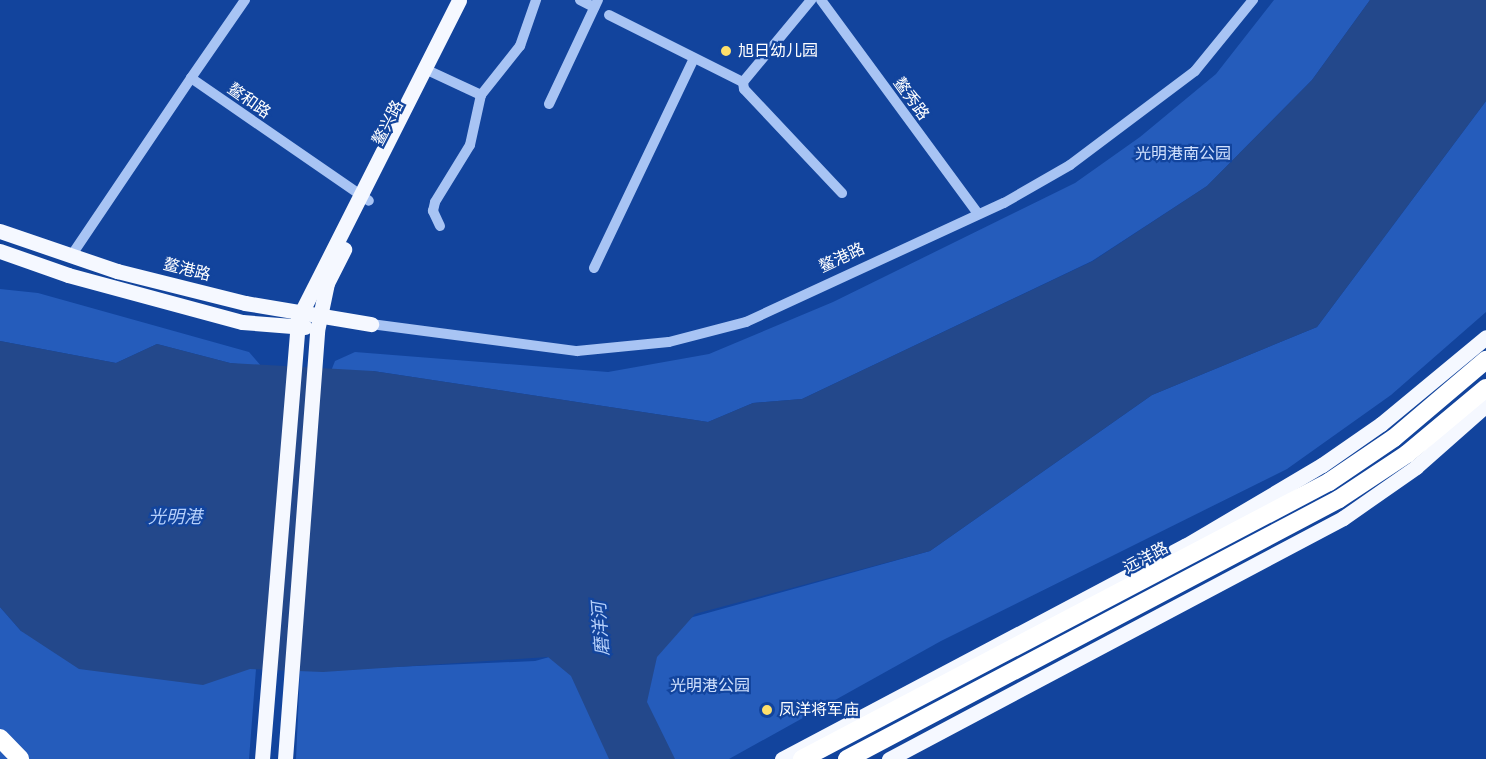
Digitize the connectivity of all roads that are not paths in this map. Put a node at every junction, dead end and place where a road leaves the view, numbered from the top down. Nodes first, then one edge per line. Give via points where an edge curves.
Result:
1 (245, 0) edge
2 (459, 0) edge
3 (469, 0) edge
4 (536, 0) edge
5 (580, 0) edge
6 (811, 0) edge
7 (821, 0) edge
8 (1253, 0) edge
9 (596, 4) edge
10 (609, 15) dead end
11 (693, 60) junction
12 (429, 71) junction
13 (191, 78) junction
14 (743, 82) junction
15 (481, 95) junction
16 (549, 104) dead end
17 (843, 194) dead end
18 (364, 199) junction
19 (978, 214) junction
20 (440, 226) dead end
21 (0, 231) edge
22 (0, 251) edge
23 (71, 256) junction
24 (333, 259) junction
25 (594, 268) dead end
26 (299, 320) junction
27 (318, 322) junction
28 (371, 324) joint
29 (1486, 337) edge
30 (1486, 360) edge
31 (1486, 388) edge
32 (1486, 405) edge
33 (262, 759) edge
34 (285, 759) edge
35 (782, 759) edge
36 (802, 759) edge
37 (847, 759) edge
38 (889, 759) edge

1 - 13 street
2 - 12 main road, 鳌兴路
3 - 12 main road, 鳌兴路
4 - 15 street via 520,46
5 - 9 street
6 - 14 street
7 - 19 street, 鳌秀路
8 - 19 street, 鳌港路 via 1203,63 1151,107 1062,170
9 - 16 street
10 - 11 street
11 - 14 street
11 - 25 street
12 - 15 street
12 - 18 main road, 鳌兴路
13 - 18 street, 鳌和路
13 - 23 street
14 - 17 street via 744,89
15 - 20 street via 470,145 435,202 433,212
18 - 24 main road, 鳌兴路
19 - 28 street, 鳌港路 via 769,312 669,342 622,349 562,350
21 - 23 main road, 鳌港路
22 - 26 main road, 鳌港路 via 68,275 242,322
23 - 26 main road, 鳌港路
24 - 26 main road
24 - 27 main road
26 - 27 main road, 鳌港路
26 - 33 main road
27 - 28 main road, 鳌港路
27 - 34 main road
29 - 35 main road via 1381,424 1322,465 1185,546
30 - 36 highway, 远洋路 via 1394,438 1329,482
31 - 37 highway via 1407,454 1339,499
32 - 38 main road via 1416,468 1343,518

